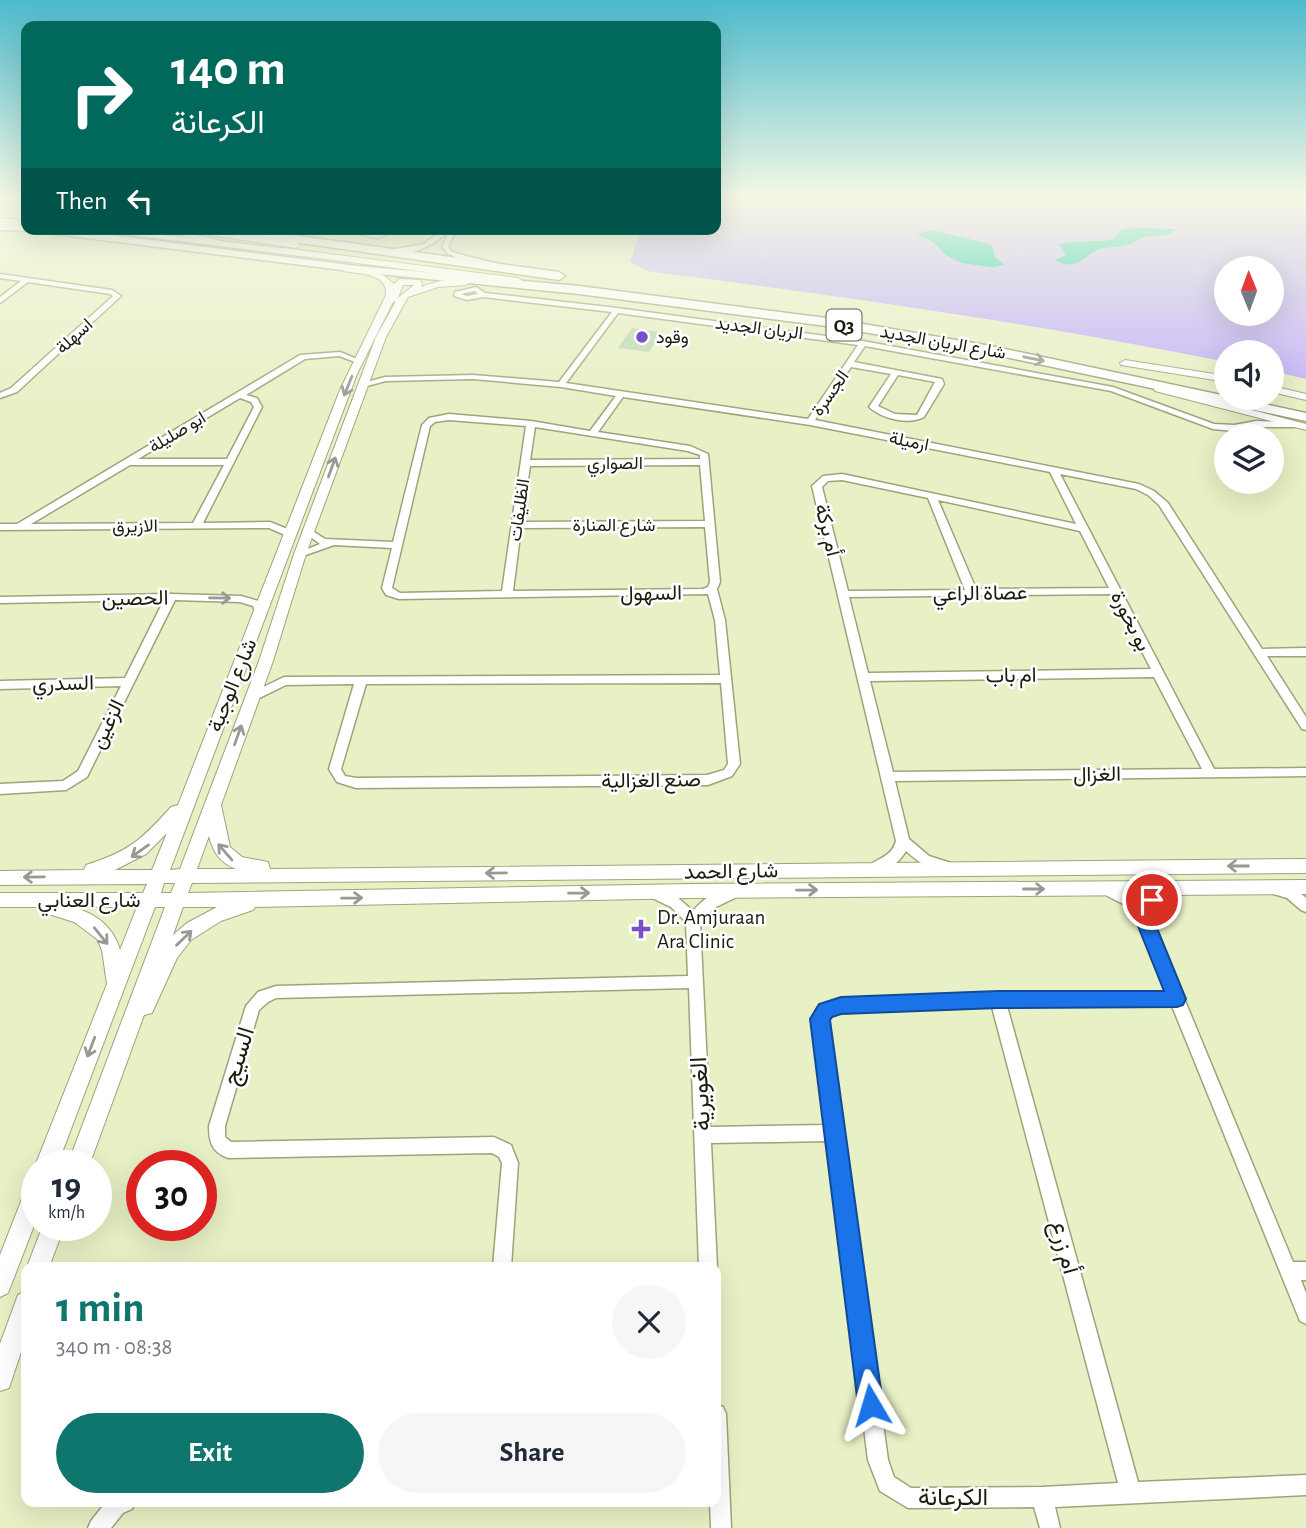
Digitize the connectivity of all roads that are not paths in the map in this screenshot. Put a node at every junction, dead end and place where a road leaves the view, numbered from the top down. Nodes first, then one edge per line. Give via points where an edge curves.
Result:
1 (337, 268) edge
2 (362, 268) edge
3 (419, 268) edge
4 (486, 268) edge
5 (509, 268) edge
6 (514, 269) joint
7 (0, 276) edge
8 (564, 277) junction
9 (26, 280) junction
10 (502, 283) junction
11 (579, 289) junction
12 (483, 295) dead end
13 (0, 301) edge
14 (393, 305) junction
15 (618, 310) junction
16 (863, 343) junction
17 (366, 344) junction
18 (340, 354) junction
19 (364, 364) junction
20 (850, 364) junction
21 (1111, 364) junction
22 (896, 372) junction
23 (1214, 377) edge
24 (385, 379) junction
25 (1214, 384) edge
26 (561, 385) junction
27 (362, 386) junction
28 (1284, 392) edge
29 (621, 394) junction
30 (239, 395) junction
31 (0, 396) edge
32 (1306, 397) edge
33 (1284, 400) edge
34 (1214, 402) edge
35 (1306, 406) edge
36 (1233, 410) edge
37 (1240, 410) edge
38 (810, 422) junction
39 (1302, 423) edge
40 (531, 424) junction
41 (1238, 424) edge
42 (1256, 424) edge
43 (1214, 425) edge
44 (593, 433) junction
45 (127, 462) junction
46 (231, 462) junction
47 (705, 462) junction
48 (525, 463) junction
49 (1053, 470) junction
50 (932, 497) junction
51 (302, 510) junction
52 (710, 524) junction
53 (197, 525) junction
54 (270, 525) junction
55 (517, 525) junction
56 (0, 527) edge
57 (19, 527) junction
58 (1084, 529) junction
59 (309, 531) junction
60 (289, 538) junction
61 (330, 543) junction
62 (397, 545) junction
63 (300, 554) junction
64 (712, 589) junction
65 (1116, 592) junction
66 (972, 593) junction
67 (844, 594) junction
68 (507, 595) junction
69 (171, 597) junction
70 (0, 600) edge
71 (261, 614) junction
72 (1306, 652) edge
73 (1259, 653) junction
74 (266, 661) junction
75 (238, 668) junction
76 (1158, 673) junction
77 (864, 677) junction
78 (726, 679) junction
79 (284, 681) junction
80 (361, 681) junction
81 (127, 682) junction
82 (0, 685) edge
83 (253, 697) junction
84 (1306, 724) edge
85 (1306, 772) edge
86 (1210, 773) junction
87 (888, 777) junction
88 (0, 789) edge
89 (215, 799) junction
90 (186, 801) junction
91 (903, 841) junction
92 (1306, 866) edge
93 (950, 868) junction
94 (872, 869) junction
95 (460, 874) junction
96 (336, 875) junction
97 (68, 877) junction
98 (0, 878) edge
99 (1268, 887) junction
100 (1306, 887) edge
101 (166, 888) junction
102 (1105, 889) junction
103 (1166, 889) junction
104 (738, 891) junction
105 (651, 892) junction
106 (0, 893) edge
107 (9, 900) edge
108 (284, 900) junction
109 (1306, 906) edge
110 (1143, 916) junction
111 (693, 921) junction
112 (695, 982) junction
113 (115, 983) junction
114 (1177, 999) junction
115 (998, 1000) junction
116 (124, 1038) junction
117 (835, 1133) junction
118 (702, 1135) junction
119 (52, 1150) edge
120 (77, 1150) edge
121 (82, 1150) edge
122 (21, 1231) edge
123 (49, 1241) edge
124 (42, 1262) edge
125 (502, 1262) edge
126 (708, 1262) edge
127 (1297, 1271) edge
128 (0, 1285) edge
129 (1306, 1315) edge
130 (20, 1333) edge
131 (0, 1379) edge
132 (1306, 1485) edge
133 (1131, 1493) junction
134 (1042, 1497) junction
135 (115, 1507) edge
136 (720, 1507) edge
137 (98, 1528) edge
138 (721, 1528) edge
139 (1050, 1528) edge

1 - 14 street via 383,278 391,289
2 - 10 highway
3 - 11 street, شارع الريان الجديد / Q3
4 - 8 street, شارع الريان الجديد
5 - 6 highway
6 - 8 highway
7 - 9 street, اسهلة
8 - 21 highway, شارع الريان الجديد / Q3 via 842,313
9 - 13 street
9 - 31 street, اسهلة via 117,296 14,390
10 - 11 highway
10 - 14 street, شارع الوجبة via 437,284
11 -> 21 highway, شارع الريان الجديد / Q3
12 - 15 street, الريان الجديد
14 - 17 street, شارع الوجبة
14 - 19 street, شارع الوجبة
15 - 16 street, الريان الجديد
15 - 26 street
16 - 20 street, الجسرة
16 - 43 street, الريان الجديد via 1113,389
17 - 18 street, ابو صليلة
17 - 19 street, شارع الوجبة
18 - 19 street, ابو صليلة
18 - 30 street, ابو صليلة via 303,357
19 - 24 street
19 - 27 street, شارع الوجبة
19 -> 51 street, شارع الوجبة
20 - 22 street, الجسرة
20 - 38 street, الجسرة
21 - 23 street, شارع الريان الجديد
21 - 25 highway, شارع الريان الجديد / Q3
21 - 34 street, شارع الريان الجديد
21 - 39 highway, شارع الريان الجديد / Q3
22 - 22 street, الجسرة via 939,381 920,417 881,413 873,407
24 - 26 street, ارميلة via 481,377
24 - 27 street, ارميلة
26 - 29 street, ارميلة
59 -> 27 street, شارع الوجبة
28 - 32 street
29 - 38 street, ارميلة
29 - 44 street
30 - 45 street, ابو صليلة
30 - 46 street via 254,400 258,407
33 - 35 highway
36 - 41 street via 1243,419
37 - 39 street, شارع الريان الجديد
38 - 49 street, ارميلة
39 - 42 street, الريان الجديد
40 - 44 street, السهول
40 - 48 street, الظليفات
40 - 62 street, السهول via 460,416 426,425
44 - 47 street, السهول via 697,450 704,454
45 - 46 street
45 - 57 street, ابو صليلة
46 - 53 street
47 - 48 street, الصواري
47 - 52 street, السهول
48 - 55 street, الظليفات
49 - 58 street, بو بخورة
49 - 73 street, ارميلة via 1152,493 1163,503
50 - 58 street, أم بركة
50 - 66 street
50 - 67 street, أم بركة via 842,477 826,478 817,486
51 - 54 street, الازيرق
51 - 60 street, شارع الوجبة
52 - 55 street, شارع المنارة
52 - 64 street, السهول
53 - 54 street, الازيرق
53 - 57 street, الازيرق
54 - 60 street via 287,532
55 - 68 street, الظليفات
56 - 57 street, الازيرق
58 - 65 street, بو بخورة
59 - 61 street via 316,540
59 - 63 street, شارع الوجبة
60 - 71 street, شارع الوجبة
61 - 62 street
61 - 63 street
62 - 68 street, السهول via 387,588 390,593
63 - 74 street, شارع الوجبة
64 - 68 street, السهول
64 - 78 street
65 - 66 street, عصاة الراعي
65 - 76 street, بو بخورة
66 - 67 street, عصاة الراعي
67 - 77 street, أم بركة
69 - 70 street, الحصين
69 -> 71 street, الحصين via 241,599 257,604
69 - 81 street, الزغين
71 - 75 street, شارع الوجبة
72 - 73 street
73 - 84 street, ارميلة
74 - 79 street via 268,670
74 - 83 street, شارع الوجبة
75 - 90 street, شارع الوجبة
75 - 101 street via 242,680
76 - 77 street, ام باب
76 - 86 street, بو بخورة
77 - 87 street, أم بركة
78 - 80 street
78 - 80 street, صنع الغزالية via 734,764 728,773 708,780 356,783 341,779 335,769
79 - 80 street
79 - 83 street
81 - 82 street, السدري
81 - 88 street, الزغين via 83,774 75,781 46,788
89 -> 83 street, شارع الوجبة
85 - 86 street, الغزال
86 - 87 street, الغزال
87 - 91 street, أم بركة
96 -> 89 street via 251,867 228,859 216,841
89 - 101 street, شارع الوجبة
90 -> 97 street via 137,853 121,863
90 - 101 street, شارع الوجبة
91 - 93 street via 924,860
91 - 94 street via 894,860
92 -> 93 street, شارع الحمد
93 - 94 street, شارع الحمد
94 -> 95 street, شارع الحمد
95 - 96 street, شارع الحمد
95 - 101 street via 425,882
96 - 101 street, شارع الحمد
97 -> 98 street, شارع العنابي
97 - 101 street, شارع العنابي
99 - 100 street, شارع الحمد
99 - 103 street, شارع الحمد
99 - 109 street via 1292,894
101 - 106 street
101 - 107 street, شارع العنابي
101 - 108 street, شارع الحمد
101 - 113 street, شارع الوجبة
101 - 116 street, شارع الوجبة
101 - 120 street via 159,922
102 - 103 street, شارع الحمد
104 -> 102 street, شارع الحمد
102 - 110 street via 1131,901
103 - 110 street via 1152,900
104 - 105 street, شارع الحمد
104 - 111 street via 712,900
108 -> 105 street, شارع الحمد
105 - 111 street via 684,908
107 -> 113 street via 66,911 90,922 108,941
116 -> 108 street via 148,1003 172,950 197,925 222,912
110 - 114 street
111 - 112 street, الغويرية
112 - 118 street, الغويرية
112 - 125 street, السيج via 276,992 253,1006 217,1141 228,1150 494,1145 505,1151 510,1163
113 -> 119 street, شارع الوجبة
114 - 115 street, الكرعانة
114 - 127 street
115 - 117 street, الكرعانة via 825,1010 820,1019
115 - 133 street, أم زرع
116 - 121 street, شارع الوجبة
117 - 118 street
117 - 134 street, الكرعانة via 878,1460 887,1484 908,1498
118 - 126 street, الغويرية
122 - 128 street
123 - 124 street
127 - 129 street
130 - 131 street
132 - 133 street, الكرعانة
133 - 134 street, الكرعانة
134 - 139 street
135 - 137 street
136 - 138 street

